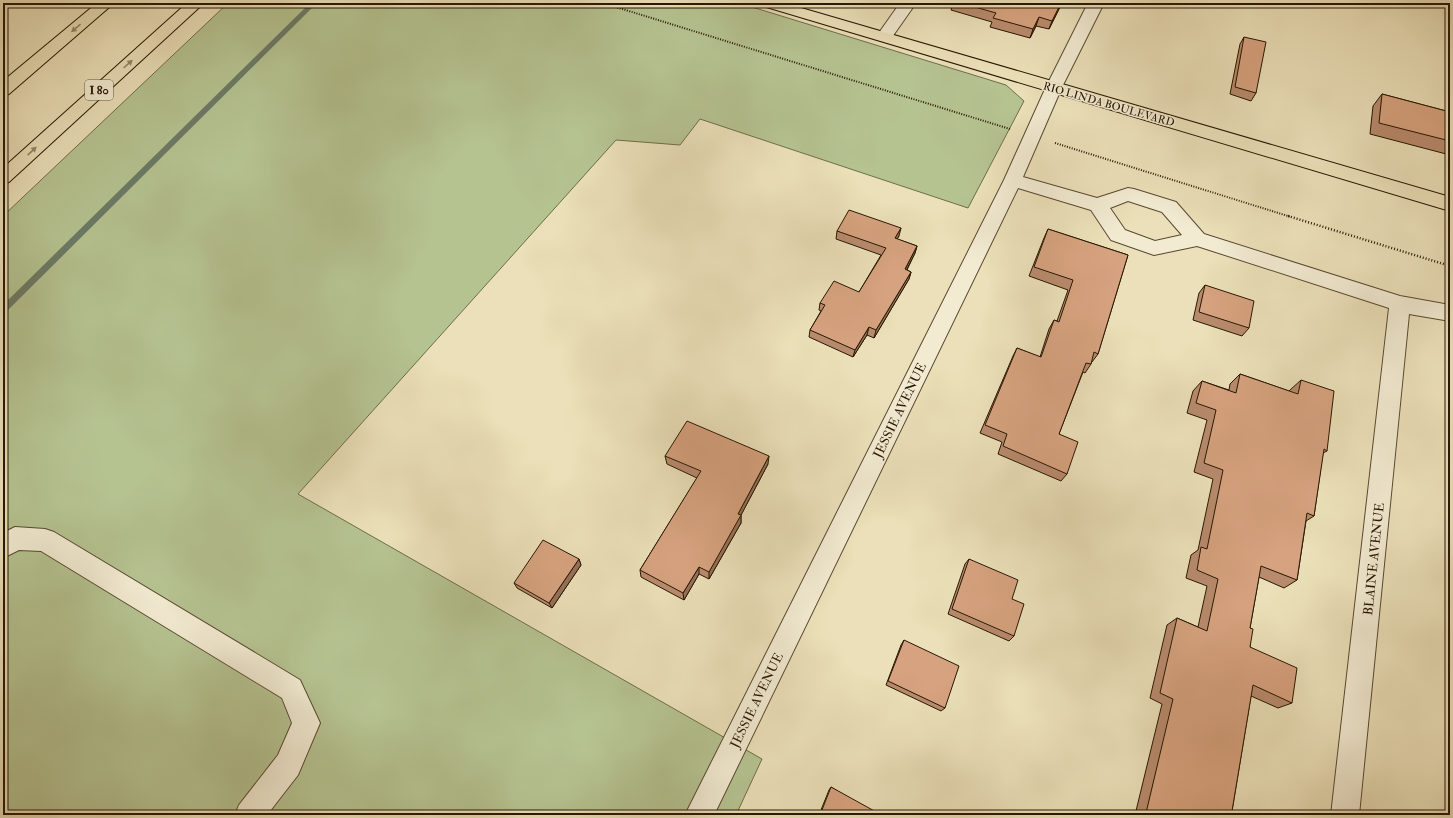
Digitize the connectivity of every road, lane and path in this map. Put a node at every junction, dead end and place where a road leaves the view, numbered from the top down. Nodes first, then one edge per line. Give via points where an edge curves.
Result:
1 (106, 3) edge
2 (196, 3) edge
3 (768, 3) edge
4 (908, 3) edge
5 (1096, 3) edge
6 (884, 37) junction
7 (1054, 87) junction
8 (3, 90) edge
9 (3, 178) edge
10 (1013, 180) junction
11 (1450, 204) edge
12 (1098, 205) junction
13 (1197, 239) junction
14 (1400, 304) junction
15 (1450, 313) edge
16 (3, 547) edge
17 (249, 815) edge
18 (699, 815) edge
19 (1345, 815) edge

1 -> 8 main road
9 -> 2 main road, I 80
3 - 6 main road, RIO LINDA BOULEVARD
4 - 6 street
5 - 7 street, JESSIE AVENUE
6 - 7 main road, RIO LINDA BOULEVARD
7 - 10 street, JESSIE AVENUE
7 - 11 main road, RIO LINDA BOULEVARD
10 - 12 street
10 - 18 street, JESSIE AVENUE
12 - 13 street via 1128,194 1168,207
12 - 13 street via 1118,235 1154,248
13 - 14 street
14 - 15 street
14 - 19 street, BLAINE AVENUE
16 - 17 street via 15,538 45,540 291,689 306,723 288,765

